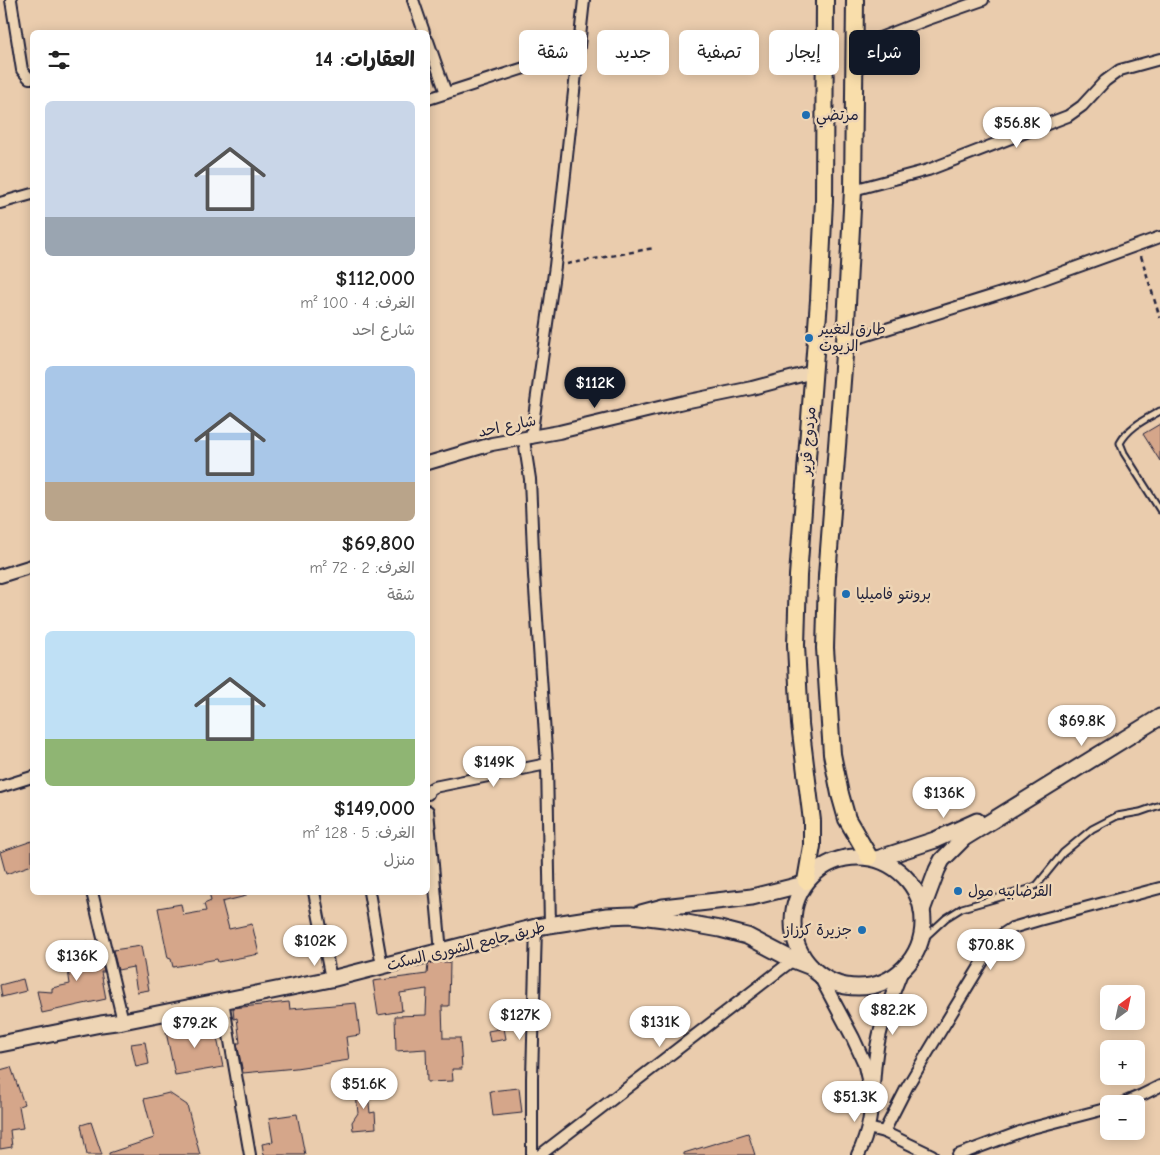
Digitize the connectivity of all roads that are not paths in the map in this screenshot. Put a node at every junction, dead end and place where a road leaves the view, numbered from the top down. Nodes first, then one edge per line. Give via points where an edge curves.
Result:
1 (11, 0) edge
2 (413, 0) edge
3 (584, 0) edge
4 (825, 0) edge
5 (855, 0) edge
6 (983, 0) edge
7 (423, 30) edge
8 (580, 30) edge
9 (854, 30) edge
10 (900, 30) edge
11 (430, 47) edge
12 (1160, 59) edge
13 (519, 70) edge
14 (575, 75) edge
15 (854, 75) edge
16 (30, 78) edge
17 (446, 93) junction
18 (430, 98) edge
19 (853, 190) junction
20 (30, 195) edge
21 (0, 203) edge
22 (1160, 237) edge
23 (819, 300) junction
24 (847, 301) junction
25 (845, 342) junction
26 (813, 372) junction
27 (1160, 411) edge
28 (528, 439) junction
29 (430, 462) edge
30 (1160, 510) edge
31 (30, 567) edge
32 (0, 576) edge
33 (1160, 717) edge
34 (547, 764) junction
35 (30, 777) edge
36 (0, 787) edge
37 (430, 789) edge
38 (1020, 803) junction
39 (1160, 806) edge
40 (430, 833) edge
41 (873, 858) junction
42 (805, 883) junction
43 (1160, 888) edge
44 (93, 895) edge
45 (315, 895) edge
46 (370, 895) edge
47 (922, 910) junction
48 (632, 915) junction
49 (543, 926) junction
50 (920, 942) junction
51 (441, 952) junction
52 (793, 960) junction
53 (382, 966) junction
54 (902, 970) junction
55 (815, 971) junction
56 (331, 979) junction
57 (223, 1001) junction
58 (123, 1021) junction
59 (0, 1044) edge
60 (1160, 1086) edge
61 (1142, 1095) edge
62 (872, 1098) junction
63 (1100, 1110) edge
64 (868, 1128) junction
65 (884, 1132) junction
66 (250, 1155) edge
67 (532, 1155) edge
68 (540, 1155) edge
69 (858, 1155) edge
70 (932, 1155) edge
71 (958, 1155) edge

1 - 16 street via 22,70
2 - 7 street
3 - 8 street
4 - 23 main road, مزدوج قزير via 824,201
5 - 9 main road, مزدوج قزير
6 - 10 street
11 - 17 street
12 - 19 street via 1120,70 1068,116 928,170
13 - 17 street
14 - 28 street via 555,266
15 - 19 main road, مزدوج قزير
17 - 18 street
19 - 24 main road, مزدوج قزير
20 - 21 street
22 - 25 street via 1027,285
23 - 24 main road
23 - 26 main road, مزدوج قزير
24 - 25 main road, مزدوج قزير
25 - 41 main road, مزدوج قزير via 827,576 825,648 831,738 840,794 847,819
26 - 28 street, شارع احد
26 - 42 main road, مزدوج قزير via 796,645 800,724 812,821 812,846
27 - 30 lane via 1136,424 1120,443
28 - 29 street, شارع احد via 492,444
28 - 34 street
31 - 32 street
33 - 38 main road
34 - 37 street
34 - 49 street
35 - 36 street
38 - 41 main road via 935,840
38 - 47 main road via 964,838 949,853 937,870
39 - 50 lane via 1117,816 1092,829 1063,853 1037,884 962,908
40 - 51 street
41 - 42 main road via 855,856 841,859 816,871
41 - 47 main road via 887,863 903,875 916,891
42 - 48 main road via 752,898 663,907
42 - 55 main road via 793,912 793,927 802,955
43 - 65 street via 1030,922 1000,936 907,1087
44 - 58 street
45 - 56 street
46 - 53 street
47 - 50 main road via 924,923
48 - 49 main road, طريق جامع الشورى السكت
48 - 52 main road, طريق جامع الشورى السكت via 746,936
49 - 51 main road, طريق جامع الشورى السكت
49 - 67 street via 532,1060
50 - 54 main road
51 - 53 main road, طريق جامع الشورى السكت
52 - 55 main road, طريق جامع الشورى السكت
52 - 68 street
53 - 56 main road, طريق جامع الشورى السكت
54 - 55 main road via 880,983 861,987 842,985
54 - 62 street via 879,1034
55 - 62 street via 864,1062
56 - 57 main road, طريق جامع الشورى السكت
57 - 58 main road, طريق جامع الشورى السكت
57 - 66 street
58 - 59 main road, طريق جامع الشورى السكت
60 - 61 street
62 - 64 street
63 - 71 street via 1028,1129
64 - 65 street
64 - 69 street
65 - 70 street

